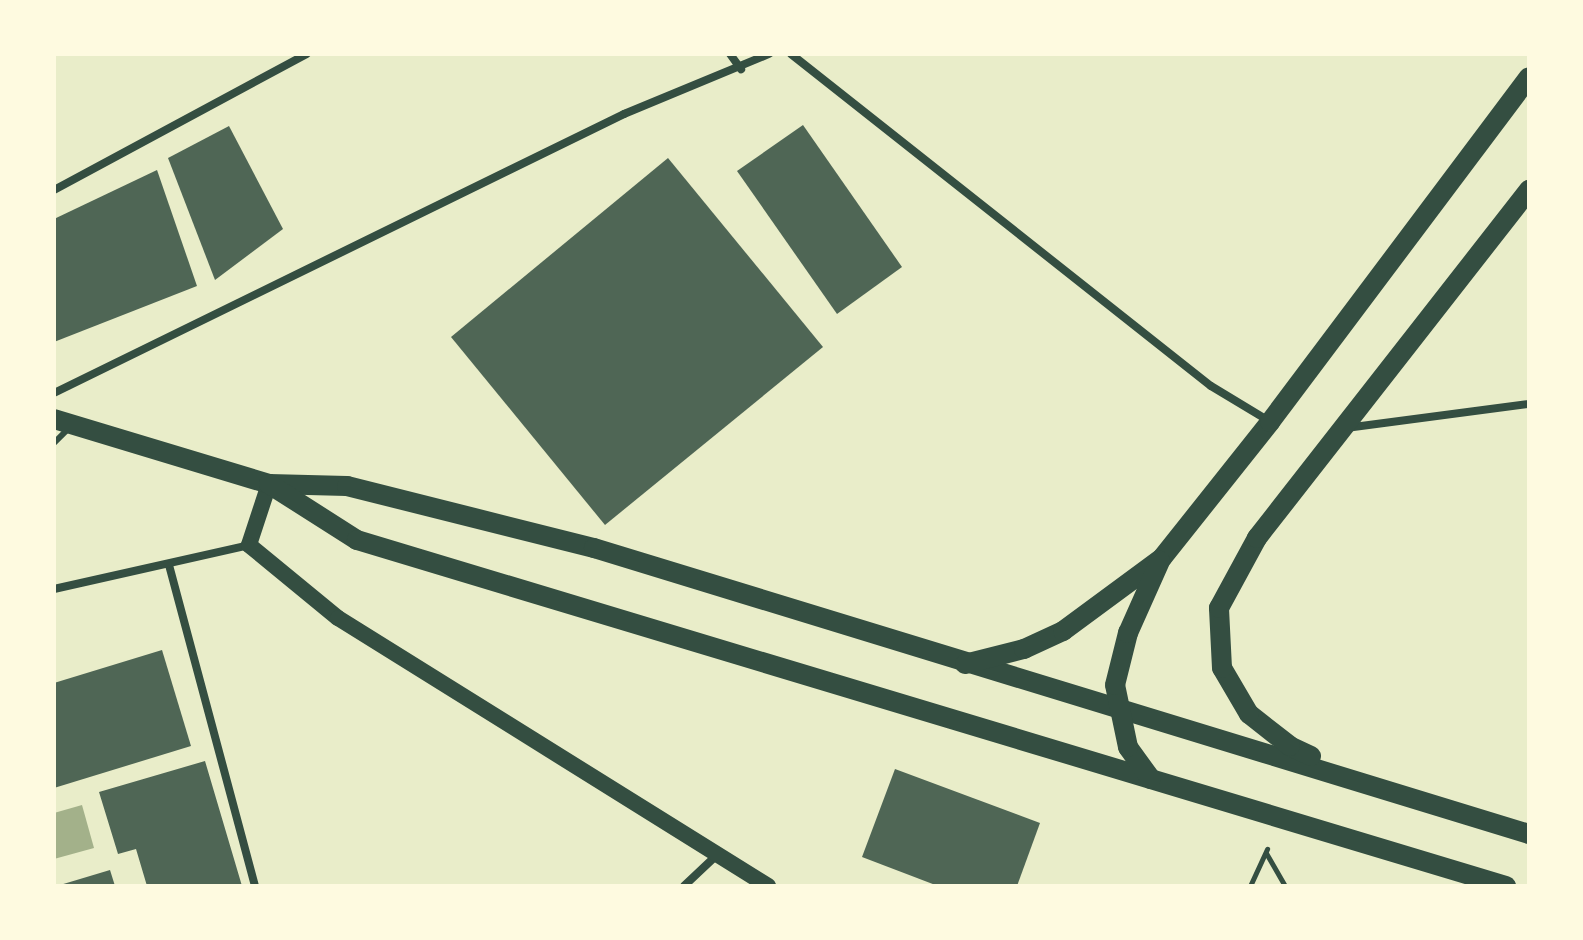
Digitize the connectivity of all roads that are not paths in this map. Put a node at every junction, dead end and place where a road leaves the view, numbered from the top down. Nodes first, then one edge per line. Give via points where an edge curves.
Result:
1 (307, 54) edge
2 (730, 54) edge
3 (769, 54) edge
4 (791, 54) edge
5 (741, 69) junction
6 (1529, 77) edge
7 (54, 190) edge
8 (1529, 190) edge
9 (54, 393) edge
10 (1529, 404) edge
11 (63, 422) edge
12 (1270, 422) junction
13 (1341, 429) junction
14 (54, 443) edge
15 (269, 484) junction
16 (249, 545) junction
17 (1162, 558) junction
18 (169, 565) junction
19 (54, 589) edge
20 (965, 664) junction
21 (1118, 708) junction
22 (1151, 779) junction
23 (1361, 781) junction
24 (1529, 834) edge
25 (718, 854) junction
26 (255, 886) edge
27 (684, 886) edge
28 (768, 886) edge
29 (1506, 886) edge

1 - 7 street
2 - 5 street
3 - 5 street
4 - 12 street via 1211,386
5 - 9 street via 624,114
6 - 12 main road
8 - 13 main road
10 - 13 street
11 - 14 lane
11 - 15 main road
12 - 17 main road
13 - 23 main road via 1257,538 1219,608 1222,668 1249,714 1290,746
15 - 16 main road
15 - 20 main road via 347,486 594,548
15 - 22 main road via 357,540
16 - 18 street
16 - 25 main road via 338,618
17 - 20 main road via 1063,631 1024,649
17 - 21 main road via 1121,654 1115,685
18 - 19 street
18 - 26 street
20 - 21 main road
21 - 22 main road via 1128,747
21 - 23 main road
22 - 29 main road
23 - 24 main road
25 - 27 street
25 - 28 main road

